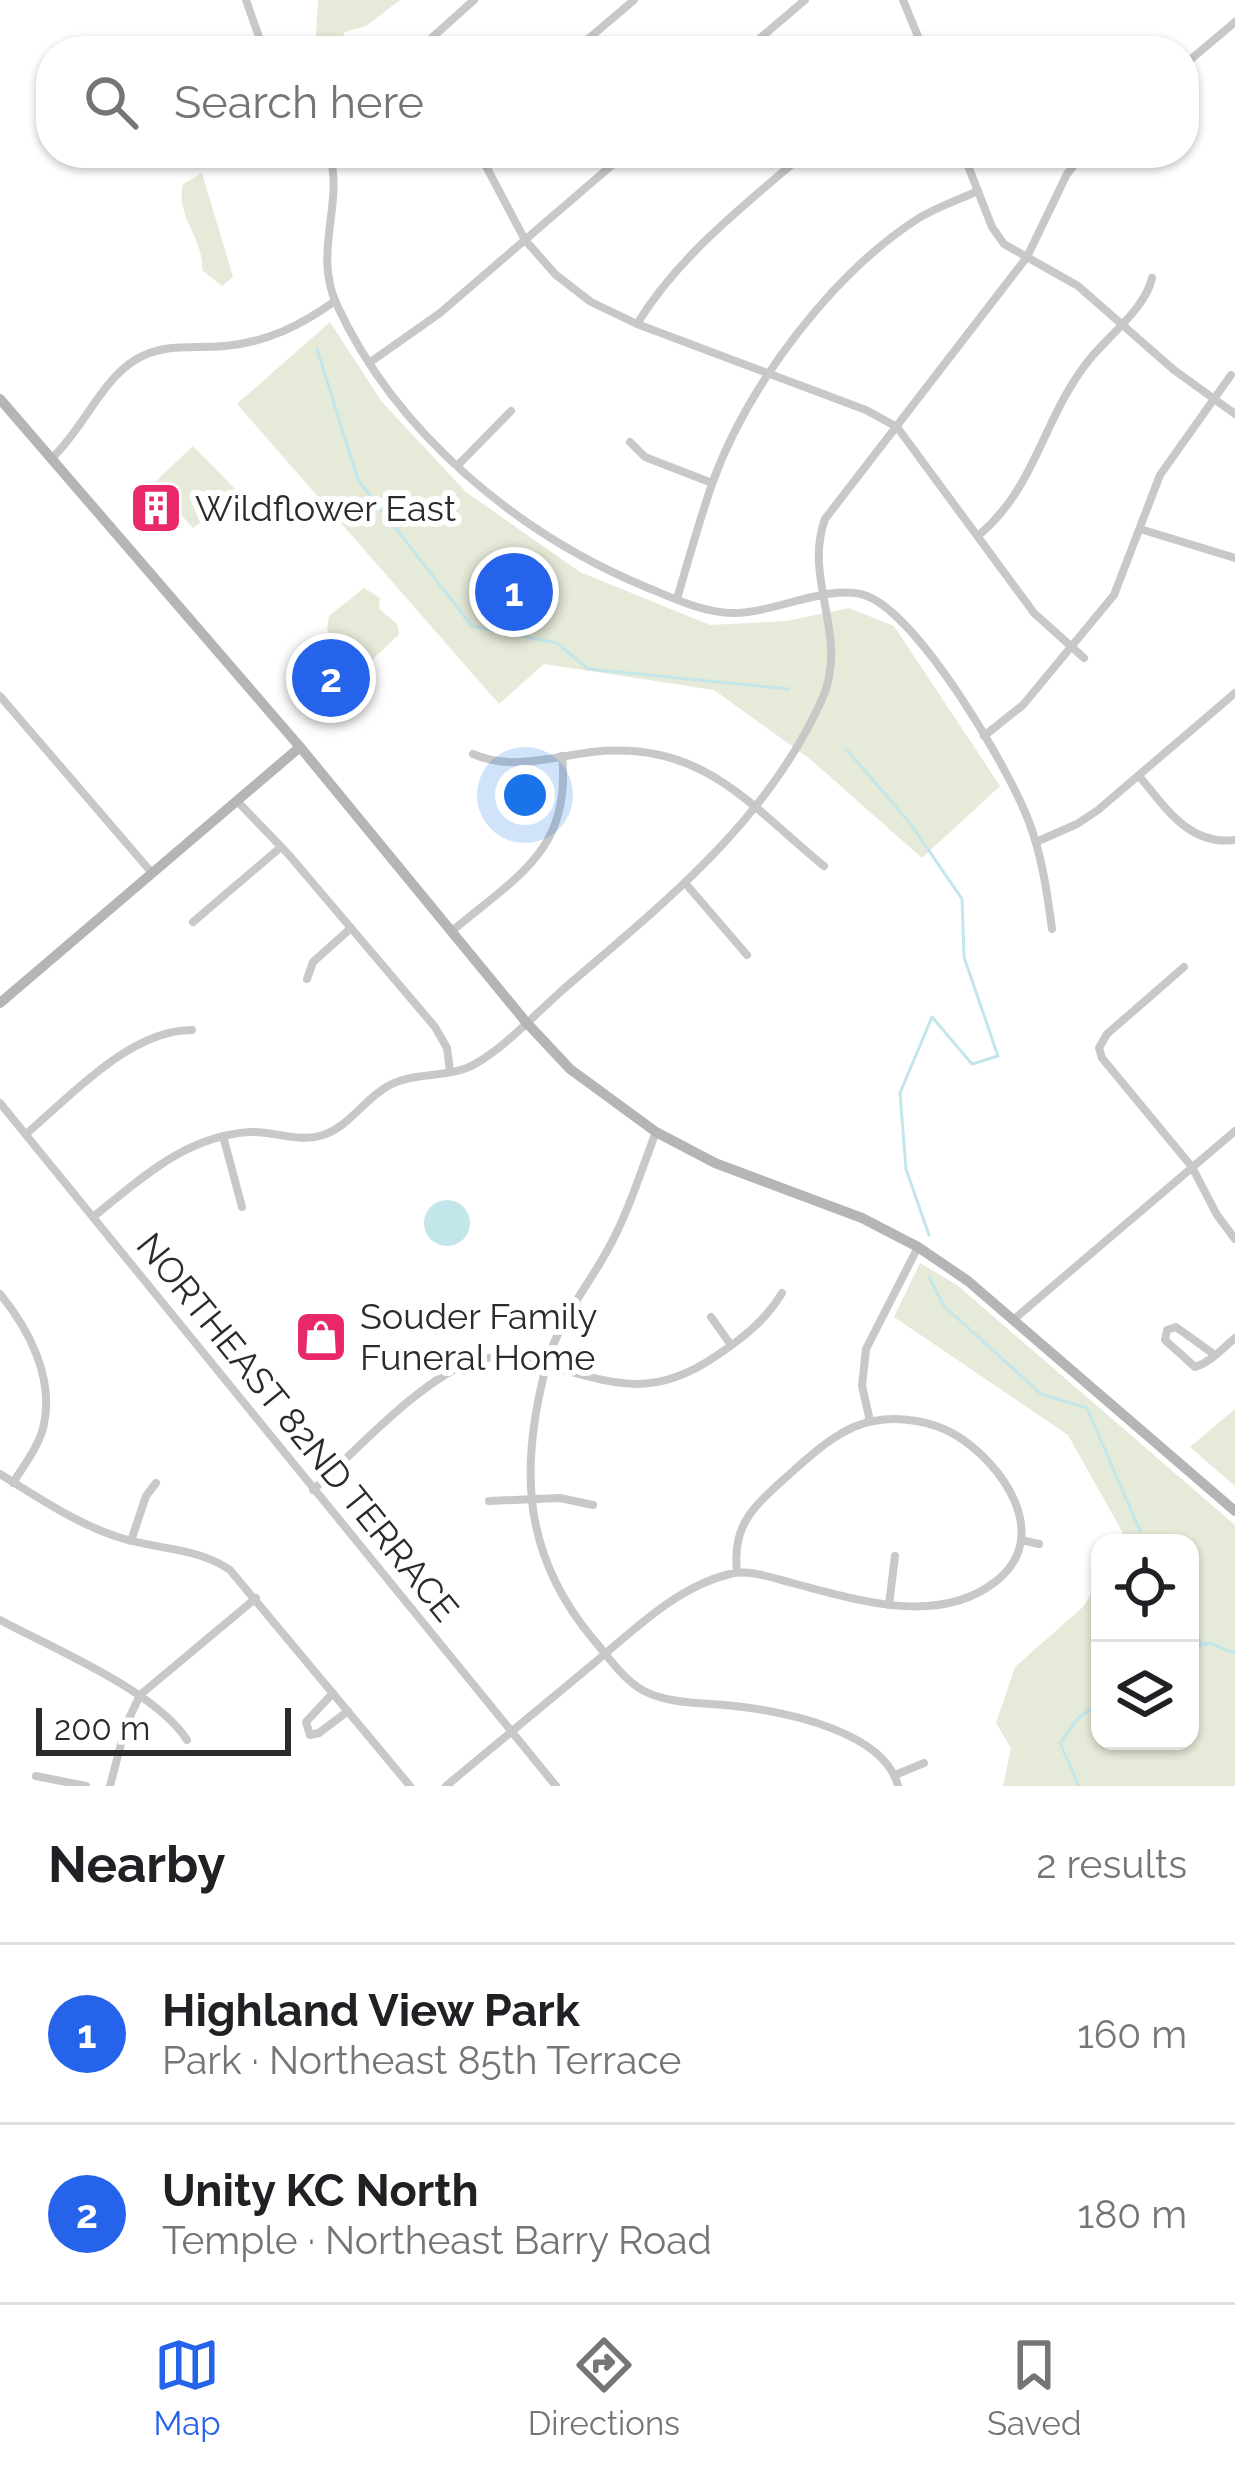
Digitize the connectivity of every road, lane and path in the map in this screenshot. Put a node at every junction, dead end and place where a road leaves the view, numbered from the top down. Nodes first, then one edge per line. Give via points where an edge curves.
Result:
1 (246, 0) edge
2 (473, 0) edge
3 (634, 0) edge
4 (805, 0) edge
5 (903, 0) edge
6 (1235, 22) edge
7 (259, 36) edge
8 (433, 36) edge
9 (592, 36) edge
10 (763, 36) edge
11 (918, 36) edge
12 (1199, 52) edge
13 (331, 168) edge
14 (487, 168) edge
15 (609, 168) edge
16 (789, 168) edge
17 (969, 168) edge
18 (1072, 168) edge
19 (978, 191) junction
20 (525, 240) junction
21 (1027, 256) junction
22 (1152, 278) dead end
23 (334, 302) junction
24 (1122, 322) junction
25 (637, 324) junction
26 (369, 362) junction
27 (770, 374) junction
28 (1231, 376) dead end
29 (0, 399) edge
30 (1212, 399) junction
31 (511, 411) dead end
32 (1235, 414) edge
33 (897, 427) junction
34 (630, 442) dead end
35 (52, 458) junction
36 (458, 465) junction
37 (712, 483) junction
38 (1140, 530) junction
39 (979, 536) junction
40 (1235, 558) edge
41 (824, 596) junction
42 (676, 599) junction
43 (1072, 648) junction
44 (1084, 658) dead end
45 (1235, 693) edge
46 (0, 696) edge
47 (984, 736) junction
48 (300, 747) junction
49 (473, 754) dead end
50 (562, 756) junction
51 (1139, 776) junction
52 (238, 802) junction
53 (755, 808) junction
54 (1235, 840) edge
55 (1036, 842) junction
56 (281, 847) junction
57 (824, 866) dead end
58 (152, 873) junction
59 (686, 884) junction
60 (193, 922) dead end
61 (351, 928) junction
62 (1052, 928) dead end
63 (451, 932) junction
64 (747, 955) dead end
65 (1184, 967) dead end
66 (307, 979) dead end
67 (0, 1003) edge
68 (526, 1022) junction
69 (192, 1030) dead end
70 (450, 1072) junction
71 (0, 1102) edge
72 (1235, 1131) edge
73 (656, 1132) junction
74 (26, 1134) junction
75 (223, 1136) junction
76 (1192, 1167) junction
77 (242, 1208) dead end
78 (93, 1217) junction
79 (1235, 1239) edge
80 (918, 1247) junction
81 (782, 1293) dead end
82 (0, 1294) edge
83 (711, 1317) dead end
84 (1012, 1322) junction
85 (1235, 1338) edge
86 (731, 1345) junction
87 (1214, 1355) junction
88 (547, 1365) junction
89 (870, 1421) junction
90 (0, 1474) edge
91 (14, 1483) junction
92 (156, 1483) dead end
93 (313, 1490) junction
94 (530, 1500) junction
95 (490, 1501) dead end
96 (593, 1505) dead end
97 (1235, 1511) edge
98 (1022, 1540) junction
99 (131, 1541) junction
100 (1040, 1544) dead end
101 (895, 1556) dead end
102 (737, 1571) junction
103 (256, 1598) junction
104 (889, 1606) junction
105 (0, 1620) edge
106 (606, 1654) junction
107 (333, 1694) junction
108 (140, 1695) junction
109 (348, 1712) junction
110 (512, 1731) junction
111 (187, 1740) dead end
112 (924, 1763) dead end
113 (36, 1776) dead end
114 (897, 1780) edge
115 (86, 1786) edge
116 (110, 1786) edge
117 (410, 1786) edge
118 (446, 1786) edge
119 (556, 1786) edge

1 - 7 street
2 - 8 street
3 - 9 street
4 - 10 street
5 - 11 street
6 - 12 street
13 - 23 street via 325,259
14 - 20 street
15 - 20 street
16 - 25 street via 697,249
17 - 19 street
18 - 21 street
19 - 21 street via 1000,239
19 - 27 street via 893,238 810,318
20 - 25 street via 574,289
20 - 26 street
21 - 24 street
21 - 33 street
22 - 24 street
23 - 26 street
23 - 35 street via 275,336 156,350 131,362
24 - 30 street
24 - 39 street via 1058,406 1006,512
25 - 27 street
26 - 36 street
27 - 33 street
27 - 37 street
28 - 30 street
29 - 35 main road
30 - 32 street
30 - 38 street via 1160,475
31 - 36 street
33 - 39 street
33 - 41 street via 825,519 816,548
34 - 37 street via 645,458
35 - 48 main road
36 - 42 street via 581,559
37 - 42 street
38 - 40 street
38 - 43 street via 1123,580
39 - 43 street via 1034,613
41 - 42 street via 731,614
41 - 47 street via 853,592 889,608
41 - 53 street via 830,678 789,763
43 - 44 street
43 - 47 street
45 - 51 street
46 - 58 street
47 - 55 street
48 - 52 main road
48 - 63 main road
49 - 50 street via 501,764
50 - 53 street via 663,754 713,775
50 - 63 street via 553,837
51 - 54 street via 1196,835
51 - 55 street via 1077,824
52 - 56 street
52 - 58 main road
53 - 57 street
53 - 59 street
55 - 62 street
56 - 60 street
56 - 61 street
58 - 67 main road
59 - 64 street
59 - 68 street
61 - 66 street via 313,962
61 - 70 street via 442,1037
63 - 68 main road
65 - 76 street via 1099,1048
68 - 70 street via 477,1063
68 - 73 main road via 570,1069
69 - 74 street via 142,1040
70 - 75 street via 386,1086 323,1135
71 - 74 street, NORTHEAST 82ND TERRACE
72 - 76 street
73 - 80 main road
73 - 88 street via 608,1249
74 - 78 street, NORTHEAST 82ND TERRACE
75 - 77 street
75 - 78 street via 172,1155
76 - 79 street
76 - 84 street
78 - 93 street, NORTHEAST 82ND TERRACE
80 - 84 main road
80 - 89 street via 863,1361
81 - 86 street via 768,1316
82 - 91 street via 33,1344 45,1396 44,1425
83 - 86 street
84 - 97 main road
85 - 87 street
86 - 88 street via 655,1386
87 - 87 street via 1176,1327 1168,1330 1165,1340 1195,1367
88 - 93 street via 503,1356 456,1368
88 - 94 street
89 - 98 street via 954,1434 1012,1492
89 - 102 street via 826,1445 752,1508 737,1534
90 - 91 street
91 - 99 street
92 - 99 street
93 - 110 street, NORTHEAST 82ND TERRACE
94 - 95 street
94 - 96 street
94 - 106 street via 549,1575
98 - 100 street
98 - 104 street via 1002,1576 974,1594
99 - 103 street via 212,1559
101 - 104 street
102 - 104 street
102 - 106 street via 678,1597
103 - 107 street
103 - 108 street
105 - 108 street
106 - 110 street
106 - 114 street via 643,1690 770,1711 861,1742
107 - 109 street
107 - 109 street via 306,1722 310,1735
108 - 111 street
108 - 116 street
109 - 117 street
110 - 118 street
110 - 119 street, NORTHEAST 82ND TERRACE
112 - 114 street
113 - 115 street

